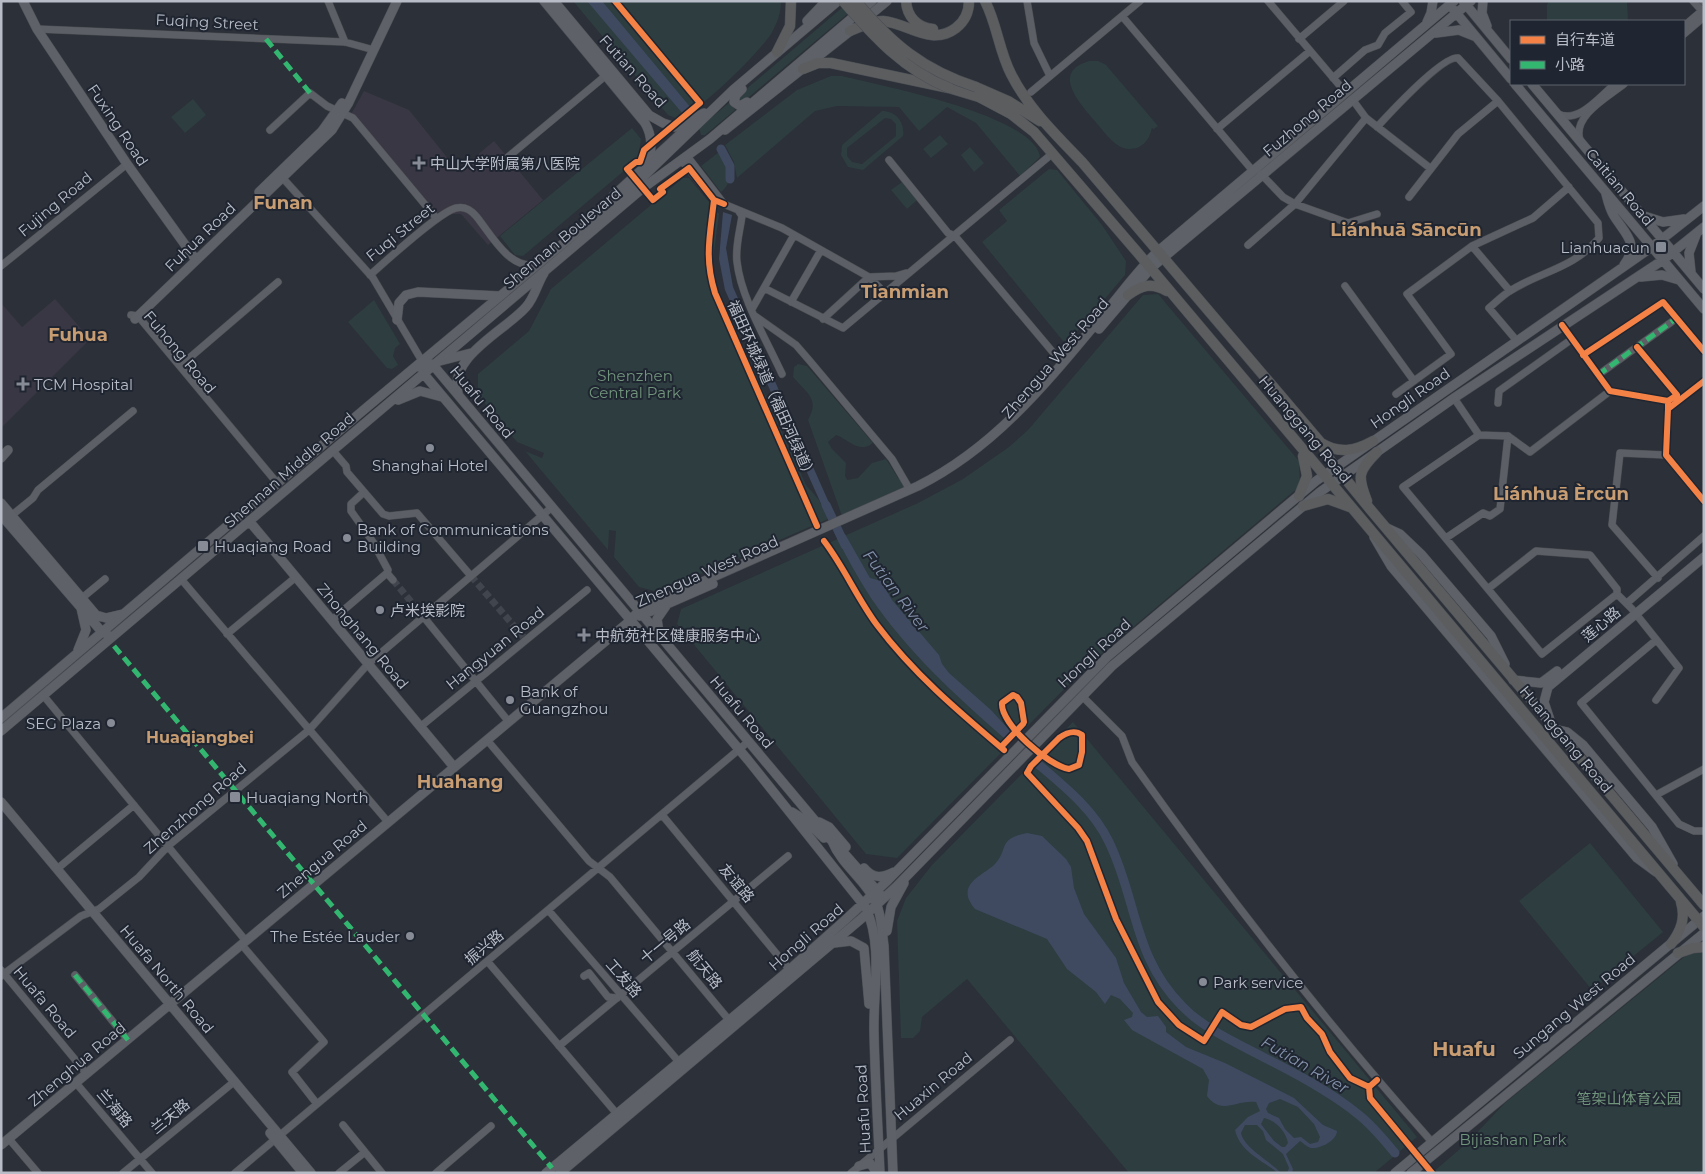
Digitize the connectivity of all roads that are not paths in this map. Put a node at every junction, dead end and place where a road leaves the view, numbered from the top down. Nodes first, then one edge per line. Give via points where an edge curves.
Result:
1 (23, 1) edge
2 (328, 1) edge
3 (391, 1) edge
4 (397, 1) edge
5 (544, 1) edge
6 (554, 1) edge
7 (791, 1) edge
8 (826, 1) edge
9 (838, 1) edge
10 (843, 1) edge
11 (856, 1) edge
12 (872, 1) edge
13 (888, 1) edge
14 (906, 1) edge
15 (969, 1) edge
16 (985, 1) edge
17 (994, 1) edge
18 (1027, 1) edge
19 (1140, 1) edge
20 (1268, 1) edge
21 (1344, 1) edge
22 (1402, 1) edge
23 (1433, 1) edge
24 (1483, 1) edge
25 (1694, 1) edge
26 (1450, 3) edge
27 (1466, 3) edge
28 (964, 9) edge
29 (1456, 13) junction
30 (1703, 13) edge
31 (1122, 16) junction
32 (995, 24) junction
33 (1685, 25) edge
34 (37, 29) junction
35 (850, 31) junction
36 (1685, 33) edge
37 (1423, 35) junction
38 (1491, 35) junction
39 (1299, 39) junction
40 (1478, 39) junction
41 (345, 42) junction
42 (371, 48) junction
43 (1310, 51) junction
44 (778, 52) junction
45 (1510, 58) edge
46 (759, 68) junction
47 (803, 69) junction
48 (609, 73) junction
49 (1050, 76) junction
50 (1333, 78) junction
51 (1510, 78) edge
52 (1516, 85) edge
53 (1533, 85) edge
54 (1614, 85) edge
55 (1623, 85) edge
56 (949, 88) junction
57 (972, 90) junction
58 (1031, 92) dead end
59 (758, 96) junction
60 (1349, 96) junction
61 (1498, 101) junction
62 (717, 105) junction
63 (340, 112) junction
64 (1585, 112) junction
65 (704, 113) junction
66 (1557, 114) junction
67 (1366, 118) junction
68 (1047, 126) junction
69 (1377, 127) junction
70 (1217, 129) junction
71 (270, 130) dead end
72 (710, 139) junction
73 (1581, 143) junction
74 (1053, 153) junction
75 (508, 157) dead end
76 (684, 158) junction
77 (889, 160) dead end
78 (647, 163) junction
79 (127, 164) junction
80 (1430, 168) junction
81 (1257, 173) junction
82 (280, 175) junction
83 (1569, 187) junction
84 (1605, 191) junction
85 (1408, 197) dead end
86 (1295, 204) junction
87 (1704, 206) edge
88 (738, 210) junction
89 (602, 211) junction
90 (1695, 212) junction
91 (1377, 214) dead end
92 (1641, 214) junction
93 (437, 219) junction
94 (1702, 228) edge
95 (794, 235) junction
96 (954, 236) junction
97 (1662, 240) junction
98 (1248, 245) dead end
99 (1472, 246) junction
100 (1652, 247) junction
101 (821, 250) junction
102 (1673, 252) junction
103 (1160, 255) junction
104 (194, 258) junction
105 (1662, 260) junction
106 (1, 266) edge
107 (544, 266) junction
108 (1148, 266) junction
109 (911, 271) junction
110 (370, 275) junction
111 (1613, 275) junction
112 (869, 277) junction
113 (886, 277) junction
114 (1694, 277) junction
115 (1680, 280) junction
116 (278, 282) dead end
117 (1624, 284) junction
118 (1345, 286) dead end
119 (764, 288) junction
120 (880, 288) junction
121 (891, 289) junction
122 (1704, 289) edge
123 (1510, 291) junction
124 (1170, 292) junction
125 (1128, 295) junction
126 (500, 296) junction
127 (879, 299) junction
128 (791, 302) junction
129 (1573, 302) junction
130 (1704, 309) edge
131 (754, 312) junction
132 (1580, 313) junction
133 (135, 317) junction
134 (1677, 318) junction
135 (823, 319) junction
136 (398, 320) junction
137 (1562, 325) junction
138 (1572, 338) junction
139 (1517, 341) junction
140 (1637, 347) junction
141 (1704, 351) edge
142 (473, 352) junction
143 (1583, 355) junction
144 (422, 361) junction
145 (1062, 363) junction
146 (433, 365) junction
147 (180, 366) junction
148 (424, 373) junction
149 (782, 374) dead end
150 (1598, 374) junction
151 (1414, 381) junction
152 (1704, 381) edge
153 (1610, 391) junction
154 (1396, 394) dead end
155 (459, 396) junction
156 (1454, 398) junction
157 (447, 401) junction
158 (1498, 403) dead end
159 (1668, 405) junction
160 (384, 406) junction
161 (133, 411) dead end
162 (1479, 434) junction
163 (1508, 436) junction
164 (1373, 441) junction
165 (1515, 441) dead end
166 (1321, 442) junction
167 (1302, 448) junction
168 (8, 450) dead end
169 (334, 452) junction
170 (1377, 452) junction
171 (1666, 455) junction
172 (1, 458) edge
173 (1335, 466) junction
174 (1324, 475) junction
175 (1342, 475) junction
176 (1332, 483) junction
177 (277, 485) junction
178 (910, 490) junction
179 (364, 492) junction
180 (1298, 496) junction
181 (1704, 501) edge
182 (1, 503) edge
183 (1303, 506) junction
184 (552, 507) junction
185 (1352, 508) junction
186 (1370, 509) junction
187 (1, 515) edge
188 (543, 515) junction
189 (12, 516) junction
190 (851, 519) junction
191 (250, 522) junction
192 (824, 532) junction
193 (1704, 536) edge
194 (1446, 538) junction
195 (1704, 550) edge
196 (1704, 557) edge
197 (387, 573) junction
198 (471, 576) junction
199 (296, 577) junction
200 (1658, 578) junction
201 (106, 579) dead end
202 (181, 580) junction
203 (393, 580) tunnel mouth
204 (1489, 588) junction
205 (587, 590) dead end
206 (1617, 594) junction
207 (81, 602) junction
208 (668, 604) junction
209 (1631, 608) junction
210 (418, 610) tunnel mouth
211 (641, 612) junction
212 (126, 613) junction
213 (424, 618) junction
214 (332, 620) junction
215 (631, 620) junction
216 (102, 632) junction
217 (118, 633) junction
218 (227, 634) junction
219 (660, 634) junction
220 (1655, 640) junction
221 (74, 656) junction
222 (368, 664) junction
223 (1511, 678) junction
224 (476, 681) junction
225 (44, 695) junction
226 (1082, 696) junction
227 (1656, 700) dead end
228 (1, 718) edge
229 (508, 722) junction
230 (420, 727) junction
231 (1553, 727) junction
232 (309, 730) junction
233 (1, 731) edge
234 (487, 740) junction
235 (749, 742) junction
236 (739, 750) junction
237 (454, 767) junction
238 (1704, 769) edge
239 (1656, 795) junction
240 (1, 802) edge
241 (134, 805) junction
242 (1, 809) edge
243 (788, 809) junction
244 (662, 816) junction
245 (815, 820) junction
246 (388, 822) junction
247 (1704, 831) edge
248 (832, 842) junction
249 (168, 846) junction
250 (788, 856) dead end
251 (600, 868) junction
252 (57, 869) junction
253 (898, 870) junction
254 (913, 870) junction
255 (1686, 883) junction
256 (1704, 892) edge
257 (874, 894) junction
258 (885, 897) junction
259 (1680, 898) junction
260 (734, 901) junction
261 (877, 904) junction
262 (1704, 905) edge
263 (866, 908) junction
264 (549, 911) junction
265 (90, 912) junction
266 (857, 916) junction
267 (1702, 922) edge
268 (1704, 933) edge
269 (244, 943) junction
270 (831, 944) junction
271 (1671, 944) junction
272 (884, 946) junction
273 (1704, 948) edge
274 (673, 952) junction
275 (1678, 953) junction
276 (488, 962) junction
277 (790, 969) junction
278 (2, 974) edge
279 (75, 975) dead end
280 (584, 976) dead end
281 (876, 984) junction
282 (619, 997) junction
283 (168, 1007) junction
284 (729, 1020) junction
285 (874, 1032) junction
286 (886, 1036) junction
287 (128, 1040) junction
288 (1010, 1040) dead end
289 (559, 1046) junction
290 (679, 1062) junction
291 (87, 1074) junction
292 (76, 1083) junction
293 (232, 1083) junction
294 (317, 1104) junction
295 (617, 1114) junction
296 (343, 1126) dead end
297 (491, 1126) dead end
298 (1442, 1134) junction
299 (277, 1137) junction
300 (891, 1138) junction
301 (4, 1141) edge
302 (1432, 1142) junction
303 (1449, 1142) junction
304 (879, 1149) junction
305 (365, 1152) junction
306 (1416, 1156) junction
307 (140, 1158) junction
308 (859, 1166) junction
309 (892, 1171) edge
310 (556, 1172) edge
311 (879, 1172) edge
312 (38, 1173) edge
313 (123, 1173) edge
314 (152, 1173) edge
315 (234, 1173) edge
316 (303, 1173) edge
317 (311, 1173) edge
318 (339, 1173) edge
319 (382, 1173) edge
320 (436, 1173) edge
321 (851, 1173) edge
322 (1390, 1173) edge
323 (1396, 1173) edge
324 (1412, 1173) edge

1 - 34 main road, Fuxing Road
2 - 41 street
3 - 42 main road, Fuhua Road
4 - 42 main road, Fuhua Road
5 - 48 main road, Futian Road
6 - 48 main road, Futian Road
7 - 44 highway via 788,31
8 - 44 main road
9 - 44 main road, Shennan Boulevard
10 - 56 highway, Huanggang Road, bridge via 898,59
11 - 57 highway, bridge via 908,54
12 - 59 main road, Shennan Boulevard
13 - 35 main road
14 - 28 highway via 913,20 929,29 948,26
15 - 28 highway
16 - 32 highway, Huanggang Road
17 - 32 highway
18 - 49 street via 1034,43
19 - 31 street
20 - 39 street
21 - 39 street
22 - 50 street via 1411,12 1385,33 1378,46 1366,50
23 - 37 main road
24 - 38 main road via 1482,13
25 - 30 street
26 - 29 main road
26 - 37 main road, Fuzhong Road
27 - 29 main road, Fuzhong Road
27 - 38 main road
28 - 35 highway via 958,27 939,36 881,21
29 - 37 main road, Fuzhong Road
29 - 40 main road
30 - 33 street
30 - 36 street
31 - 49 street
31 - 70 street
32 - 68 highway, Huanggang Road via 1006,63 1021,92
34 - 41 street, Fuqing Street
34 - 79 main road, Fuxing Road
35 - 47 main road
37 - 40 main road via 1450,29 1468,32
37 - 60 main road, Fuzhong Road
38 - 45 main road
39 - 43 street
40 - 51 main road
41 - 42 street, Fuqing Street
42 - 63 main road, Fuhua Road
43 - 50 street
43 - 70 street
44 - 46 main road, Shennan Boulevard
46 - 59 main road via 751,82 733,99 740,106
46 - 62 main road, Shennan Boulevard
47 - 56 highway, bridge via 822,62
47 - 72 main road via 731,128
48 - 65 main road, Futian Road via 650,115 666,125 679,126
48 - 75 street
48 - 78 main road, Futian Road via 648,128 651,154
49 - 58 street
50 - 60 street
52 - 84 main road, Caitian Road
53 - 66 main road, Caitian Road
54 - 64 street
55 - 64 street
56 - 57 highway, Huanggang Road
57 - 68 highway via 1008,101
57 - 74 highway, Huanggang Road via 1020,120
59 - 72 main road, Shennan Boulevard
60 - 67 street
60 - 81 main road, Fuzhong Road
61 - 69 street via 1463,61 1455,57 1415,87
61 - 80 street via 1458,134
61 - 83 street
62 - 65 main road
62 - 89 main road, Shennan Boulevard via 644,176
63 - 71 street via 322,104 310,93
63 - 82 main road, Fuhua Road
63 - 93 street via 354,118
64 - 66 street via 1571,117
64 - 73 street via 1579,126
65 - 78 main road
66 - 73 main road, Caitian Road
67 - 69 street
67 - 86 street
68 - 103 highway, Huanggang Road via 1082,162
69 - 80 street
70 - 81 street
72 - 76 main road, Shennan Boulevard
73 - 92 main road, Caitian Road
74 - 96 street
74 - 108 highway, Huanggang Road
76 - 88 street via 719,201
76 - 107 main road, Shennan Boulevard
77 - 96 street via 948,233
78 - 89 main road via 614,194
79 - 104 main road, Fuxing Road
79 - 106 street, Fujing Road
80 - 85 street
81 - 86 street
81 - 103 main road, Fuzhong Road
82 - 104 main road, Fuhua Road
82 - 110 street
83 - 99 street via 1533,218
83 - 123 street via 1598,224 1599,238 1562,268
84 - 100 main road, Caitian Road
84 - 111 main road via 1613,216 1631,242 1630,256
86 - 91 street via 1348,223
86 - 98 street
87 - 90 main road, Hongli Road
88 - 95 street
88 - 131 street via 742,216 738,273
89 - 107 main road, Shennan Boulevard
90 - 92 main road via 1668,223
90 - 97 main road, Hongli Road
92 - 97 main road, Caitian Road
93 - 107 street, Fuqi Street via 455,208 469,210 513,260 529,266
93 - 110 street, Fuqi Street
94 - 102 main road, Hongli Road
94 - 114 main road via 1694,237 1688,260
95 - 101 street
95 - 119 street
96 - 109 street
96 - 145 street
97 - 100 main road, Hongli Road
97 - 102 main road, Caitian Road
99 - 123 street
99 - 151 street via 1408,294 1451,354
100 - 105 main road, Caitian Road
100 - 111 main road, Hongli Road
101 - 112 street
101 - 128 street
102 - 105 main road, Hongli Road
102 - 114 main road, Caitian Road
103 - 108 main road, Zhengua West Road
103 - 166 highway, Huanggang Road
104 - 133 main road, Fuhua Road
105 - 115 main road, Caitian Road
105 - 117 main road, Hongli Road
107 - 126 main road, Shennan Boulevard
107 - 142 main road via 527,307
107 - 146 main road, Shennan Boulevard
108 - 124 highway, Huanggang Road
108 - 125 main road, Zhengua West Road
108 - 145 main road, Zhengua West Road
109 - 113 street
109 - 121 street
110 - 136 street
111 - 129 main road, Hongli Road
112 - 113 street
112 - 120 street
112 - 135 street
113 - 120 street via 879,282
113 - 121 street via 892,282
114 - 122 main road, Caitian Road
115 - 117 main road via 1653,275
115 - 130 main road, Caitian Road
116 - 147 street
117 - 132 main road, Hongli Road
118 - 151 street
119 - 128 street
119 - 131 street
120 - 121 street via 885,291
120 - 127 street
121 - 127 street
123 - 139 street via 1489,308
124 - 125 highway via 1148,284
124 - 167 highway, Huanggang Road
125 - 190 main road, Zhengua West Road via 1027,413 996,442 933,485
126 - 136 main road via 412,292 398,303
126 - 144 main road, Shennan Boulevard
127 - 135 street via 843,328
128 - 135 street
129 - 132 main road
129 - 139 main road, Hongli Road
131 - 149 street
131 - 178 street via 796,345 892,459
132 - 137 main road, Hongli Road
133 - 147 street, Fuhong Road
133 - 177 street, Fuhong Road
134 - 140 street
134 - 141 street
134 - 143 street via 1663,302
136 - 144 street
137 - 138 street
137 - 156 main road, Hongli Road
138 - 143 street
138 - 158 street via 1499,391
139 - 164 main road, Hongli Road
140 - 150 street
140 - 159 street via 1677,395
142 - 146 main road
142 - 155 main road via 459,371 456,382
143 - 150 street
144 - 146 main road, Huafu Road
144 - 148 main road, Huafu Road
144 - 177 main road, Shennan Middle Road
145 - 178 main road, Zhengua West Road via 1024,408 992,438 947,470
146 - 148 main road, Shennan Middle Road
146 - 155 main road, Huafu Road
147 - 177 street, Fuhong Road
148 - 157 main road, Huafu Road
148 - 160 main road, Shennan Middle Road
150 - 153 street
151 - 154 street
152 - 159 street
153 - 159 street
153 - 163 street via 1530,452
155 - 184 main road, Huafu Road
156 - 162 street
156 - 170 main road, Hongli Road
157 - 160 main road via 432,392 420,390
157 - 188 main road, Huafu Road
159 - 171 street
160 - 169 main road, Shennan Middle Road
161 - 189 street via 38,490
162 - 163 street
162 - 194 street via 1403,487
163 - 165 street
163 - 194 street via 1500,509 1490,516 1483,512
164 - 166 highway via 1345,451 1332,450
164 - 173 main road, Hongli Road
166 - 173 highway, Huanggang Road
167 - 174 highway, Huanggang Road
167 - 180 highway via 1307,474
168 - 172 main road
169 - 179 street
169 - 191 main road, Shennan Middle Road
170 - 175 main road, Hongli Road
170 - 186 highway via 1360,476
171 - 181 street
171 - 200 street via 1620,453 1612,525
173 - 174 main road, Hongli Road
173 - 175 highway, Huanggang Road
174 - 176 highway, Huanggang Road
174 - 180 main road, Hongli Road
175 - 176 main road, Hongli Road
175 - 186 highway, Huanggang Road
176 - 183 main road, Hongli Road
176 - 185 highway, Huanggang Road
177 - 212 main road, Shennan Middle Road
178 - 190 main road, Zhengua West Road
179 - 197 street via 350,507 376,547
179 - 198 street via 385,515 417,513
180 - 253 main road, Hongli Road via 1107,657
182 - 189 main road
183 - 185 highway via 1328,499
183 - 226 main road, Hongli Road via 1116,663
184 - 188 street, Zhenzhong Road
184 - 211 main road, Huafu Road
185 - 259 highway, Huanggang Road
186 - 223 highway, Huanggang Road
187 - 207 main road
188 - 198 street, Zhenzhong Road
188 - 215 main road, Huafu Road
189 - 207 main road
190 - 192 main road, Zhengua West Road
191 - 199 main road, Zhonghang Road
191 - 202 main road, Shennan Middle Road
192 - 208 main road, Zhengua West Road
192 - 211 main road, Zhengua West Road
193 - 200 street
194 - 204 street
195 - 209 main road, 莲心路
196 - 209 main road, 莲心路
197 - 203 street
197 - 214 street
198 - 213 street, Zhenzhong Road
199 - 214 main road, Zhonghang Road
199 - 218 street
200 - 209 street
201 - 207 street
202 - 217 main road, Shennan Middle Road
202 - 218 street
204 - 206 street via 1536,550 1590,555
204 - 206 street via 1542,654
205 - 224 street, Hangyuan Road
206 - 209 street
207 - 212 main road via 96,615 106,618
207 - 216 main road
207 - 221 main road via 86,630
208 - 211 main road, Zhengua West Road
208 - 219 main road via 657,619
209 - 220 street
209 - 223 main road, 莲心路 via 1546,680 1533,684
209 - 231 main road, 莲心路 via 1548,687 1544,702
210 - 213 street
211 - 215 main road, Zhengua West Road
211 - 219 main road, Huafu Road
212 - 216 main road, Shennan Middle Road
213 - 222 street, Zhenzhong Road
213 - 224 street
214 - 222 main road, Zhonghang Road
215 - 229 main road, Zhengua Road
215 - 236 main road, Huafu Road
216 - 217 main road via 109,635
216 - 221 main road, Shennan Middle Road
217 - 225 main road, Shennan Middle Road
218 - 232 street
219 - 235 main road, Huafu Road
220 - 227 street via 1679,668
220 - 239 street via 1581,703
221 - 228 main road, Shennan Middle Road
222 - 230 main road, Zhonghang Road
222 - 232 street, Zhenzhong Road
223 - 231 highway, Huanggang Road
224 - 229 street
224 - 230 street, Hangyuan Road
225 - 233 main road, Shennan Middle Road
225 - 241 street
226 - 254 main road, Hongli Road
226 - 302 street via 1122,736 1132,762 1260,936
229 - 234 main road, Zhengua Road
230 - 237 main road, Zhonghang Road
231 - 255 highway, Huanggang Road
232 - 246 street
232 - 249 street, Zhenzhong Road
234 - 237 main road, Zhengua Road
234 - 251 street via 589,861
235 - 236 street, 振兴路
235 - 245 main road, Huafu Road
236 - 243 main road, Huafu Road
236 - 244 street, 振兴路
237 - 246 main road, Zhengua Road
238 - 239 street
239 - 247 street via 1679,824 1694,831
240 - 252 main road, Huafa North Road
241 - 249 street
241 - 252 street
242 - 265 main road, Huafa North Road
243 - 248 main road, Huafu Road
243 - 263 main road, Huafu Road
244 - 251 street, 振兴路
244 - 260 street, 友谊路
245 - 248 main road, Huafu Road
245 - 253 main road via 829,827 870,875 882,877
246 - 269 main road, Zhengua Road
248 - 257 main road, Huafu Road via 840,858
249 - 265 street, Zhenzhong Road via 138,877 99,909
249 - 269 street
250 - 260 street, 十一号路
251 - 264 street, 振兴路
251 - 274 street, 航天路
252 - 265 main road, Huafa North Road
253 - 257 main road, Hongli Road
254 - 258 main road, Hongli Road
254 - 272 main road via 890,907
255 - 256 highway
255 - 262 highway, Huanggang Road
257 - 258 main road, Huafu Road
257 - 261 main road, Huafu Road
257 - 263 main road, Hongli Road
258 - 261 main road, Hongli Road
259 - 267 highway, Huanggang Road
259 - 271 highway via 1683,920
260 - 274 street, 十一号路
260 - 277 street, 友谊路
261 - 263 main road, Hongli Road
261 - 272 main road, Huafu Road
263 - 266 main road, Hongli Road
263 - 281 main road, Huafu Road via 873,933
264 - 276 street, 振兴路
264 - 282 street, 工发路
265 - 278 street, Zhenzhong Road
265 - 283 main road, Huafa North Road
266 - 270 main road, Hongli Road
266 - 277 main road, Hongli Road
266 - 281 main road, Huafu Road via 867,932 870,969
267 - 271 main road, Sungang West Road
268 - 275 main road, Sungang West Road
269 - 283 main road, Zhengua Road
269 - 294 street via 324,1042 292,1072
270 - 285 main road via 851,941 864,948
270 - 310 main road, Hongli Road
271 - 298 main road, Sungang West Road
272 - 286 main road, Huafu Road
273 - 275 highway
274 - 282 street, 十一号路
274 - 284 street, 航天路
275 - 303 main road, Sungang West Road
276 - 289 street
276 - 294 street, 振兴路
277 - 284 main road, Hongli Road
278 - 291 street, Huafa Road
279 - 287 street
280 - 282 street via 589,973 608,997
281 - 285 main road, Huafu Road
281 - 286 main road, Huafu Road
282 - 289 street, 十一号路
282 - 290 street, 工发路
283 - 287 main road, Zhenghua Road
283 - 293 main road, Huafa North Road
284 - 290 main road, Hongli Road
285 - 304 main road, Huafu Road
286 - 300 main road, Huafu Road
287 - 291 main road, Zhenghua Road
288 - 300 street, Huaxin Road
289 - 295 street
290 - 295 main road, Hongli Road
291 - 292 main road, Zhenghua Road
292 - 301 main road, Zhenghua Road
292 - 307 street, 兰海路
293 - 299 main road, Huafa North Road
293 - 307 street, 兰天路
294 - 299 street, 振兴路
295 - 310 main road, Hongli Road
296 - 305 street
297 - 320 street
298 - 302 main road, Sungang West Road
298 - 303 main road
299 - 315 street, 振兴路
299 - 316 main road, Huafa North Road
299 - 317 main road, Huafa North Road
300 - 304 street, Huaxin Road
300 - 309 main road, Huafu Road
301 - 312 street
302 - 306 main road, Sungang West Road
303 - 324 main road, Sungang West Road
304 - 308 street, Huaxin Road
304 - 311 main road, Huafu Road
305 - 318 street
305 - 319 street
306 - 322 main road, Sungang West Road
306 - 323 main road, Sungang West Road
307 - 313 street, 兰天路
307 - 314 street, 兰海路
308 - 311 main road via 870,1163
308 - 321 street, Huaxin Road
309 - 311 main road

